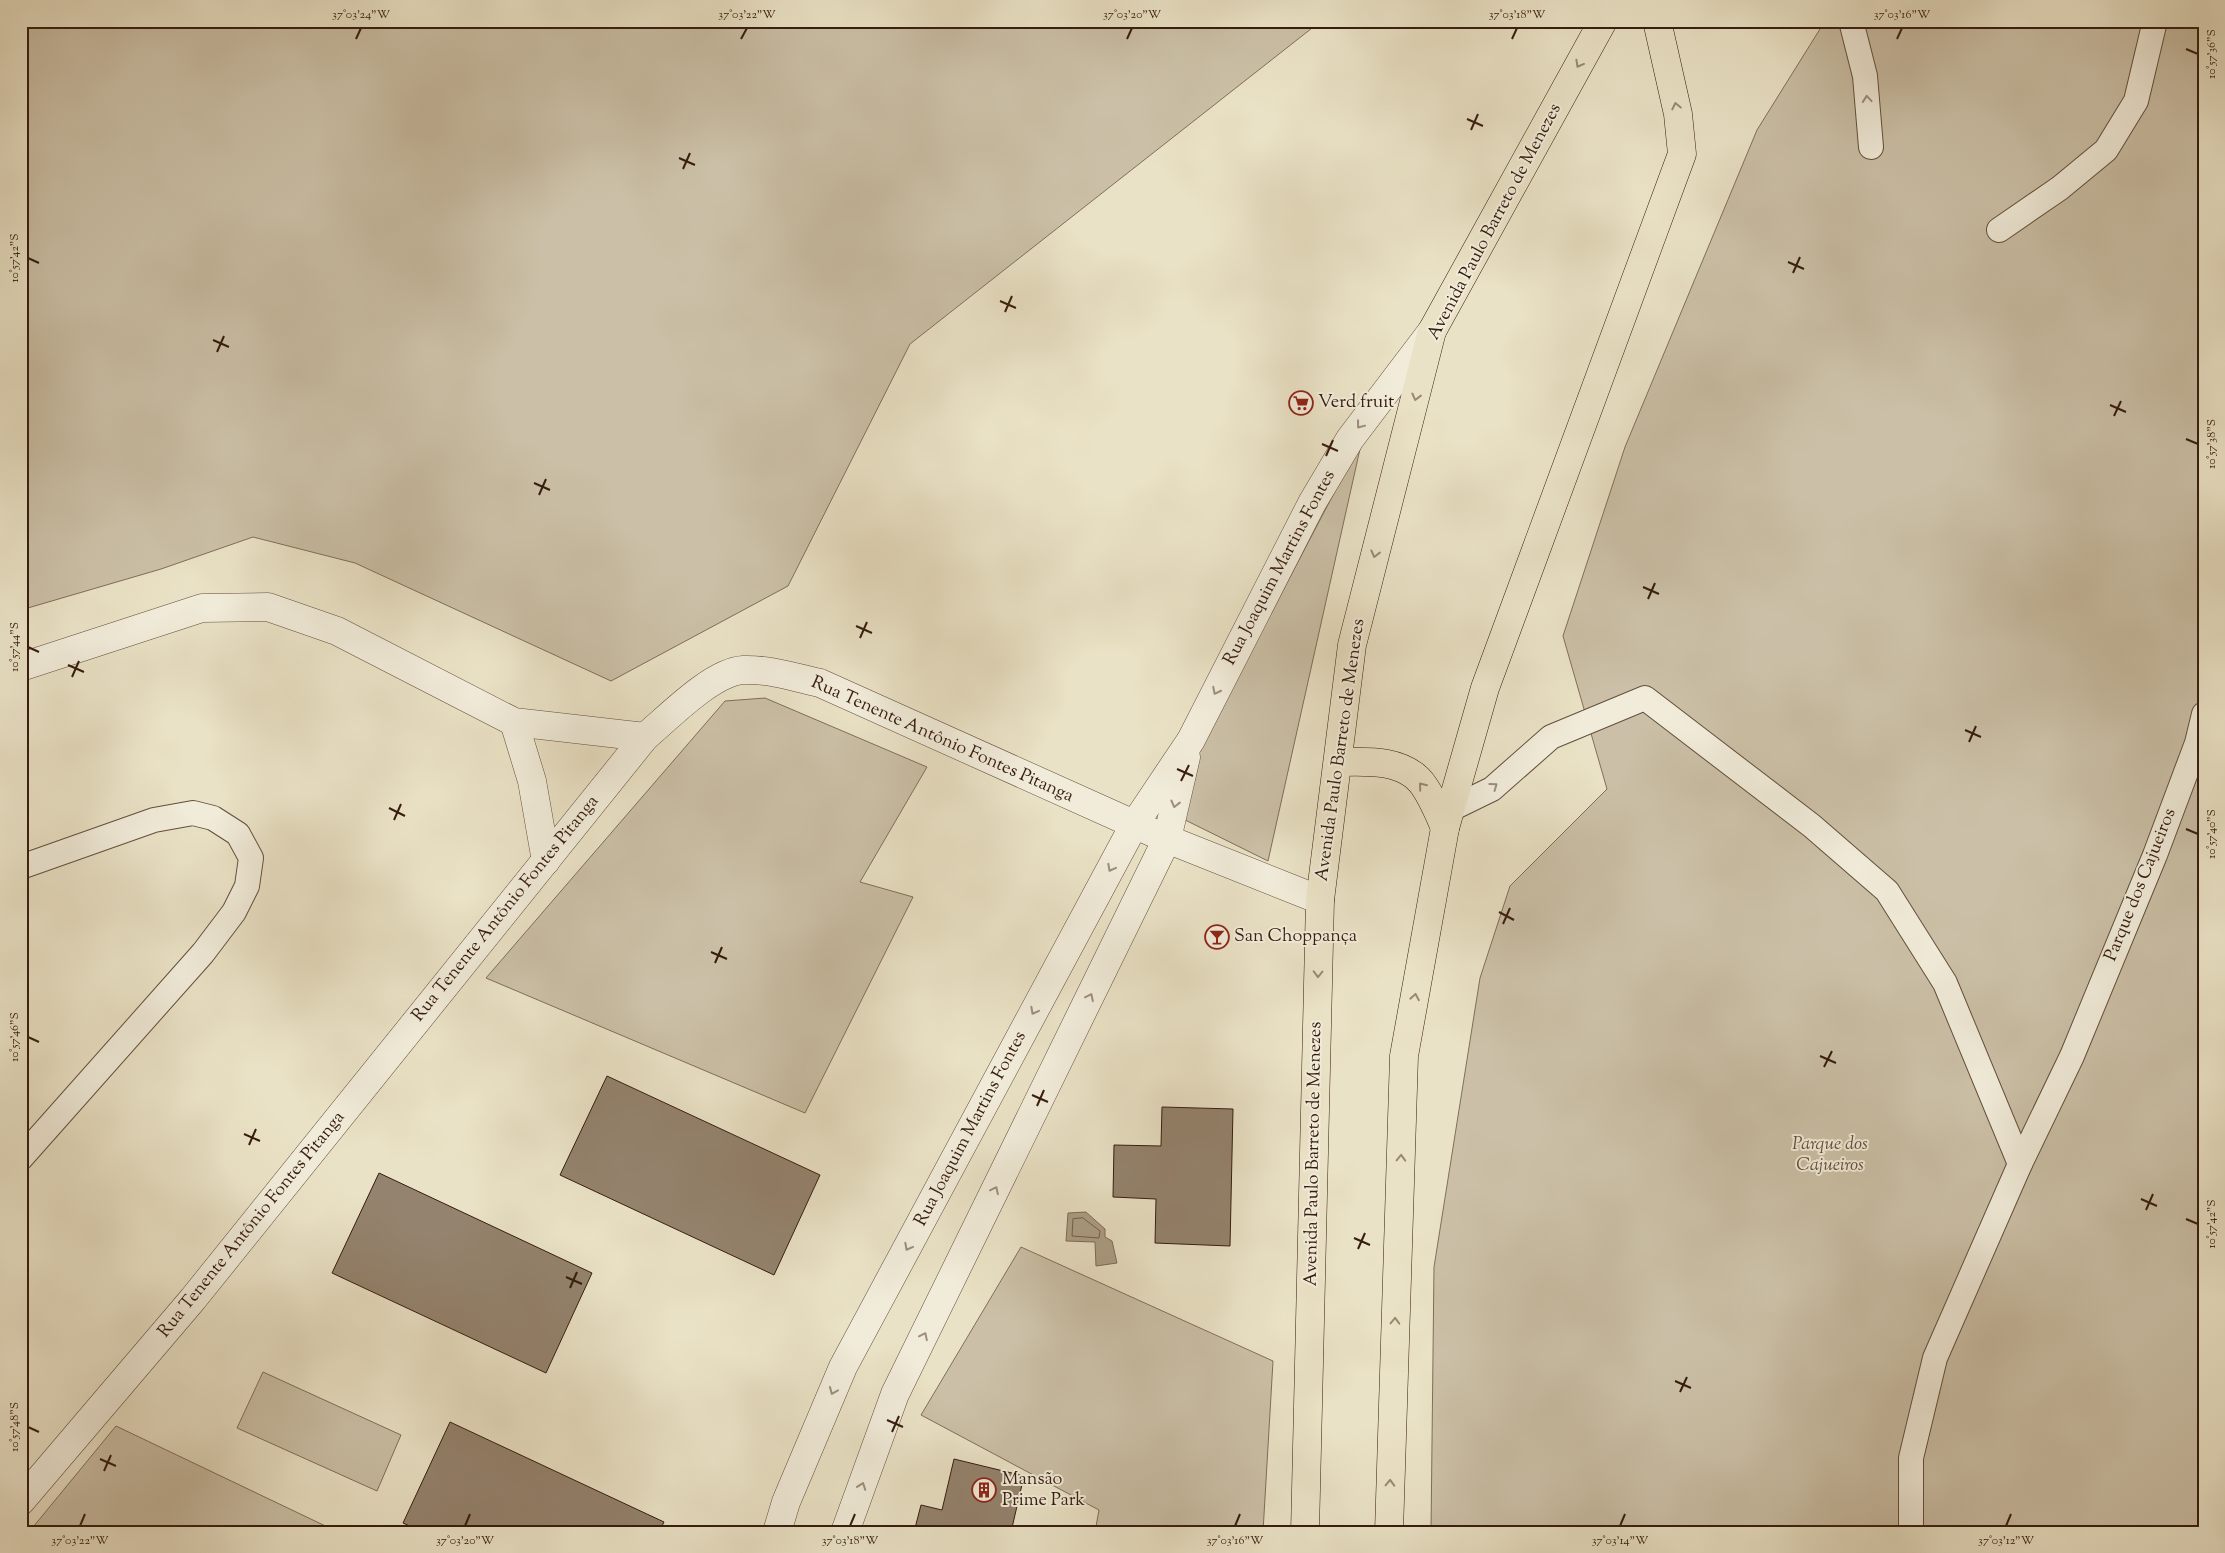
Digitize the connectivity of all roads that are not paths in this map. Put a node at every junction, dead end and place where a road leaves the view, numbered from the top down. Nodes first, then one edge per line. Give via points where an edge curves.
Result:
1 (1603, 21) edge
2 (1657, 21) edge
3 (1851, 21) edge
4 (2155, 21) edge
5 (1871, 147) dead end
6 (1999, 230) dead end
7 (1432, 331) junction
8 (21, 667) edge
9 (2204, 714) edge
10 (514, 722) junction
11 (645, 737) junction
12 (1191, 740) junction
13 (1338, 762) junction
14 (1448, 819) junction
15 (1134, 825) junction
16 (1167, 839) junction
17 (546, 861) junction
18 (21, 867) edge
19 (1320, 900) junction
20 (21, 1158) edge
21 (2020, 1164) junction
22 (21, 1502) edge
23 (777, 1532) edge
24 (845, 1532) edge
25 (1305, 1532) edge
26 (1389, 1532) edge
27 (1911, 1532) edge

1 -> 7 main road, Avenida Paulo Barreto de Menezes
14 -> 2 main road via 1485,688 1682,154 1678,114
5 -> 3 lane via 1865,76
4 - 6 lane via 2136,101 2106,150 2060,188
7 -> 12 street, Rua Joaquim Martins Fontes via 1350,439 1312,502
7 -> 13 main road, Avenida Paulo Barreto de Menezes via 1352,645
8 - 10 street via 202,608 268,607 337,631
9 - 21 lane, Parque dos Cajueiros via 2197,743 2155,855 2072,1056
10 - 11 street
10 - 17 street via 532,781
11 - 15 street, Rua Tenente Antônio Fontes Pitanga via 708,683 741,670 774,672 820,683
11 - 17 street, Rua Tenente Antônio Fontes Pitanga
12 - 15 street, Rua Joaquim Martins Fontes
12 -> 16 street, Rua Joaquim Martins Fontes
14 -> 13 main road via 1424,785 1403,768 1372,761
13 - 19 main road, Avenida Paulo Barreto de Menezes
14 -> 21 lane via 1492,789 1551,737 1645,698 1812,826 1887,891 1945,982
26 -> 14 main road via 1404,1056
15 - 16 street, Rua Tenente Antônio Fontes Pitanga
15 -> 23 street, Rua Joaquim Martins Fontes via 843,1367 786,1502
16 - 19 street, Rua Tenente Antônio Fontes Pitanga
24 -> 16 street, Rua Joaquim Martins Fontes via 896,1394
17 - 22 street, Rua Tenente Antônio Fontes Pitanga via 193,1299
18 - 20 lane via 154,820 193,814 214,818 238,834 251,858 247,886 234,912 203,953
19 -> 25 main road, Avenida Paulo Barreto de Menezes
21 - 27 lane, Parque dos Cajueiros via 1935,1358 1911,1458

